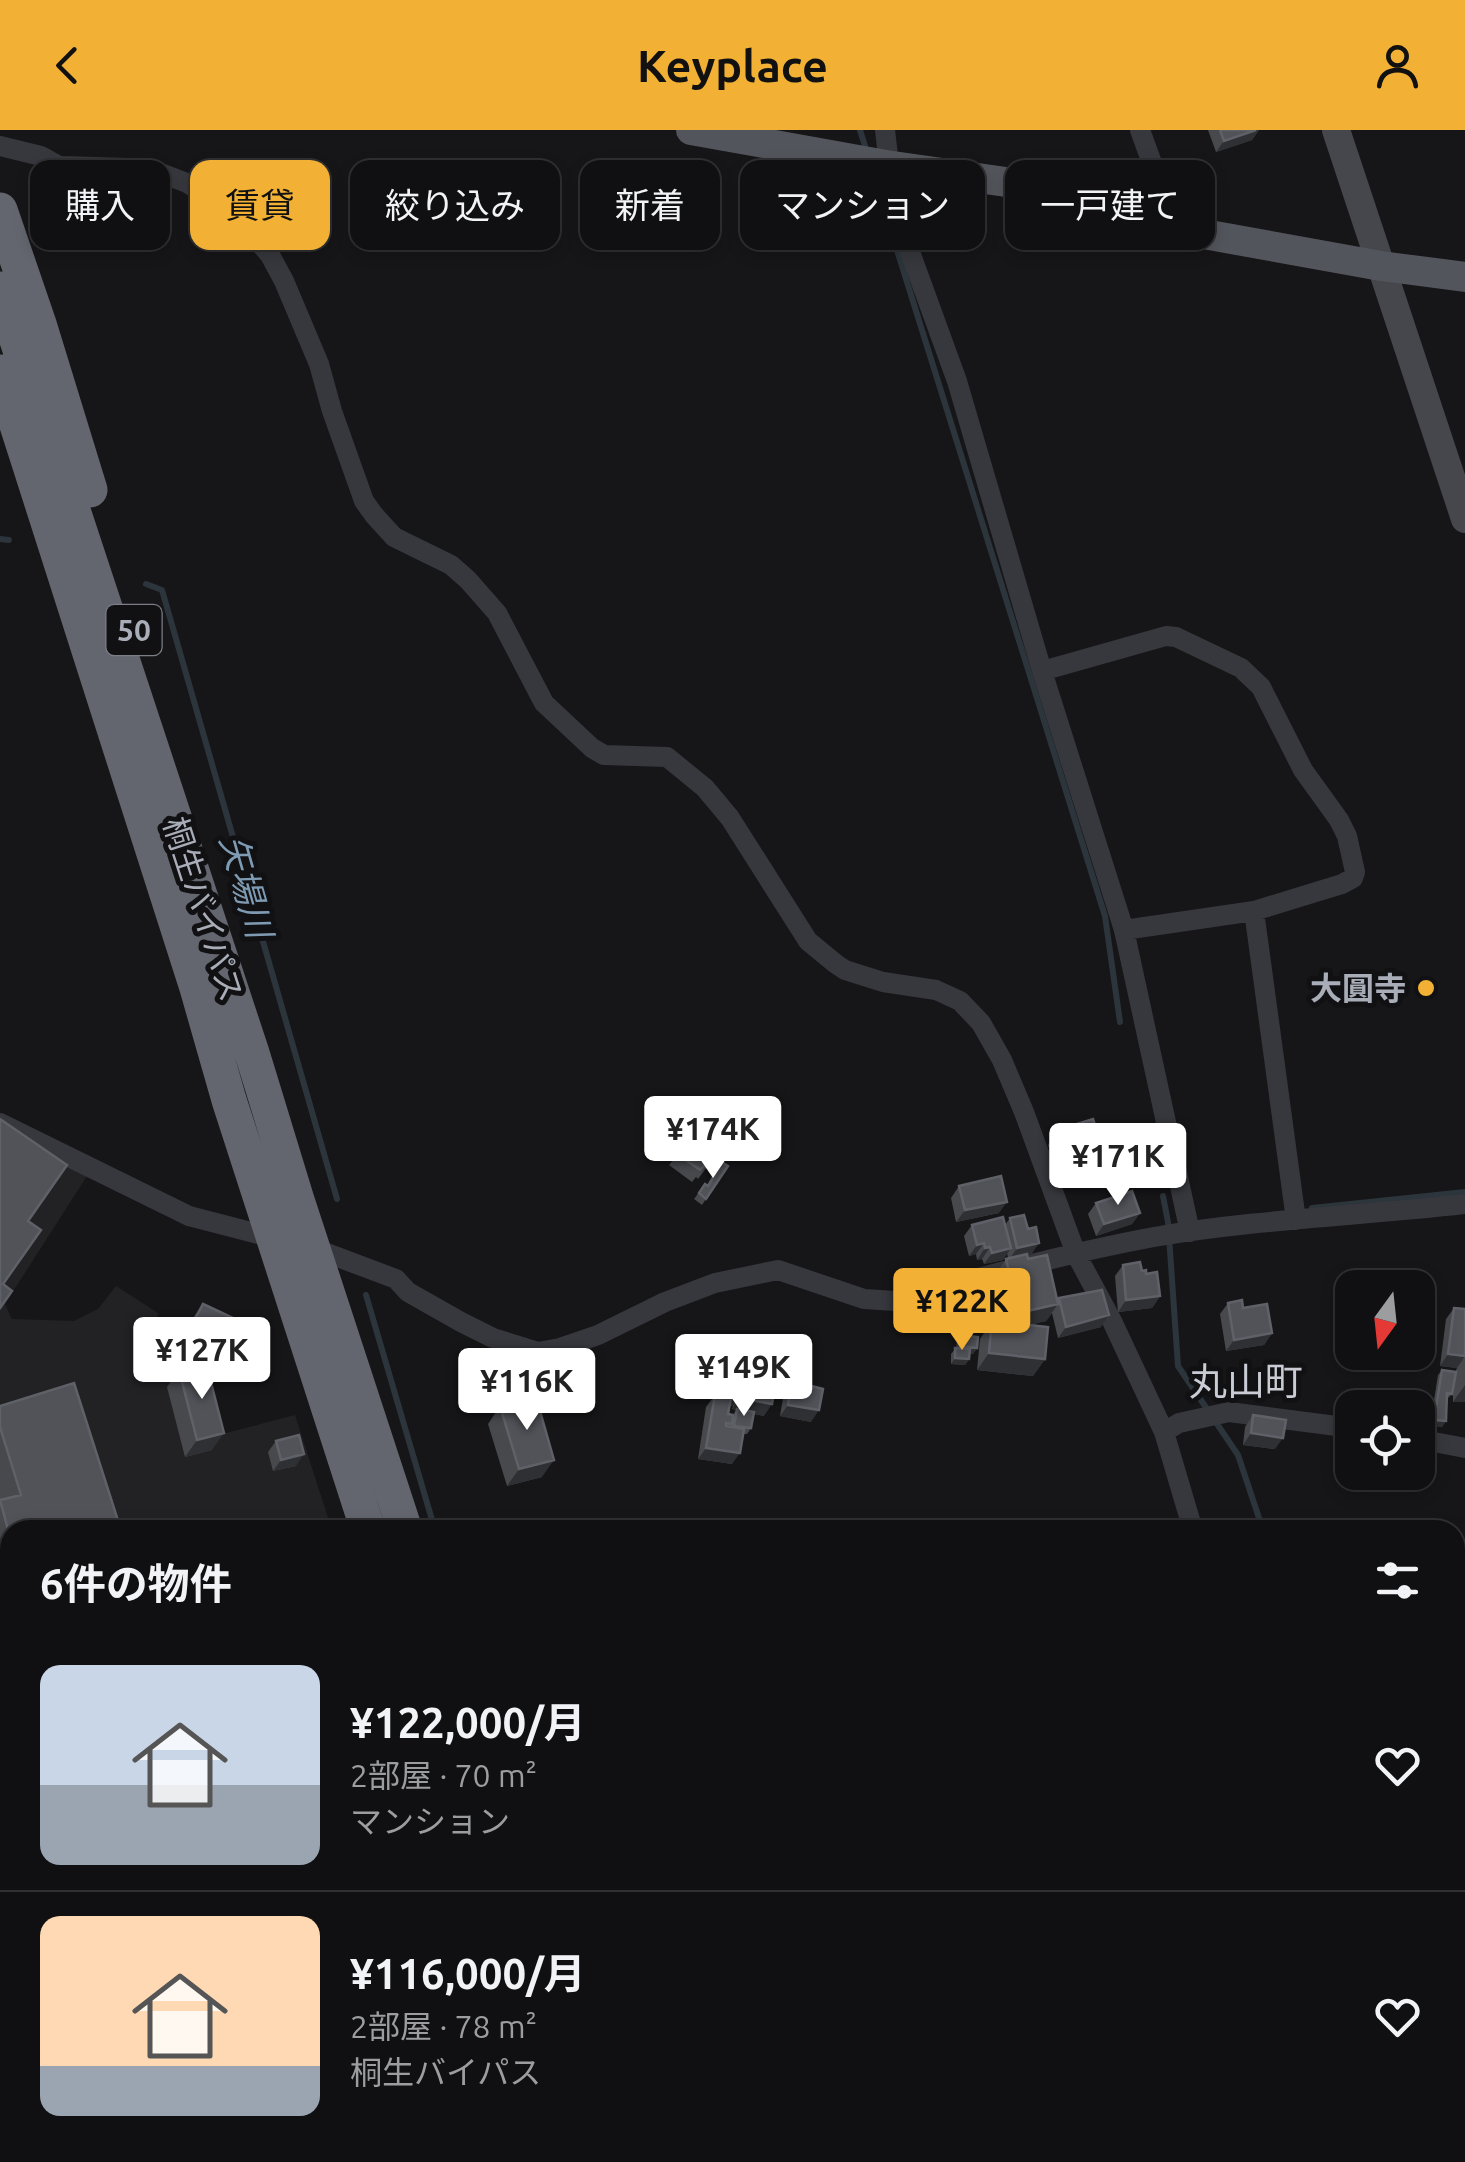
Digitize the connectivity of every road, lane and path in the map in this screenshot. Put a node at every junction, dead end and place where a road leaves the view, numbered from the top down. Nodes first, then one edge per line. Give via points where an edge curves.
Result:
1 (691, 130) edge
2 (884, 130) edge
3 (1140, 130) edge
4 (1336, 130) edge
5 (0, 146) edge
6 (858, 160) edge
7 (886, 160) edge
8 (1151, 160) edge
9 (0, 210) edge
10 (1215, 235) edge
11 (909, 250) edge
12 (1381, 266) junction
13 (1465, 277) edge
14 (0, 289) edge
15 (0, 372) edge
16 (0, 434) edge
17 (45, 468) junction
18 (1465, 518) edge
19 (1042, 670) junction
20 (1254, 911) junction
21 (1124, 930) junction
22 (252, 1053) junction
23 (229, 1100) junction
24 (0, 1122) edge
25 (1465, 1204) edge
26 (1296, 1220) junction
27 (1184, 1233) junction
28 (274, 1238) junction
29 (314, 1248) junction
30 (1076, 1254) junction
31 (1335, 1426) edge
32 (1164, 1432) junction
33 (1435, 1442) edge
34 (1465, 1448) edge
35 (365, 1520) edge
36 (402, 1520) edge
37 (1190, 1520) edge

1 - 6 main road
2 - 7 street
3 - 8 street
4 - 12 main road
5 - 30 street via 60,166 158,172 188,183 241,221 284,281 374,516 394,537 468,580 498,613 544,704 592,748 604,756 667,757 705,788 808,941 844,970 960,1000 1002,1060
9 - 22 highway, 50 via 242,968
10 - 12 main road
11 - 19 street via 956,381
12 - 13 main road
12 - 18 main road
14 - 17 highway, 桐生バイパス / 50
15 - 17 highway, 桐生バイパス / 50
16 - 23 highway, 50 via 170,970
17 - 22 highway, 桐生バイパス / 50
17 - 23 highway, 桐生バイパス / 50
19 - 20 street via 1166,636 1241,668 1261,687 1303,770 1338,820 1355,872 1342,884
19 - 21 street
20 - 21 street
20 - 26 street
21 - 27 street
22 - 29 highway, 桐生バイパス / 50
23 - 28 highway, 桐生バイパス / 50
24 - 28 street via 189,1216
25 - 26 street
26 - 27 street
27 - 30 street
28 - 29 street
28 - 35 highway, 桐生バイパス / 50
29 - 30 street via 396,1279 477,1330 538,1352 598,1335 715,1283 778,1270 864,1299 895,1301
29 - 36 highway, 桐生バイパス / 50
30 - 32 street
31 - 32 street via 1229,1412 1179,1422
32 - 37 street
33 - 34 street

